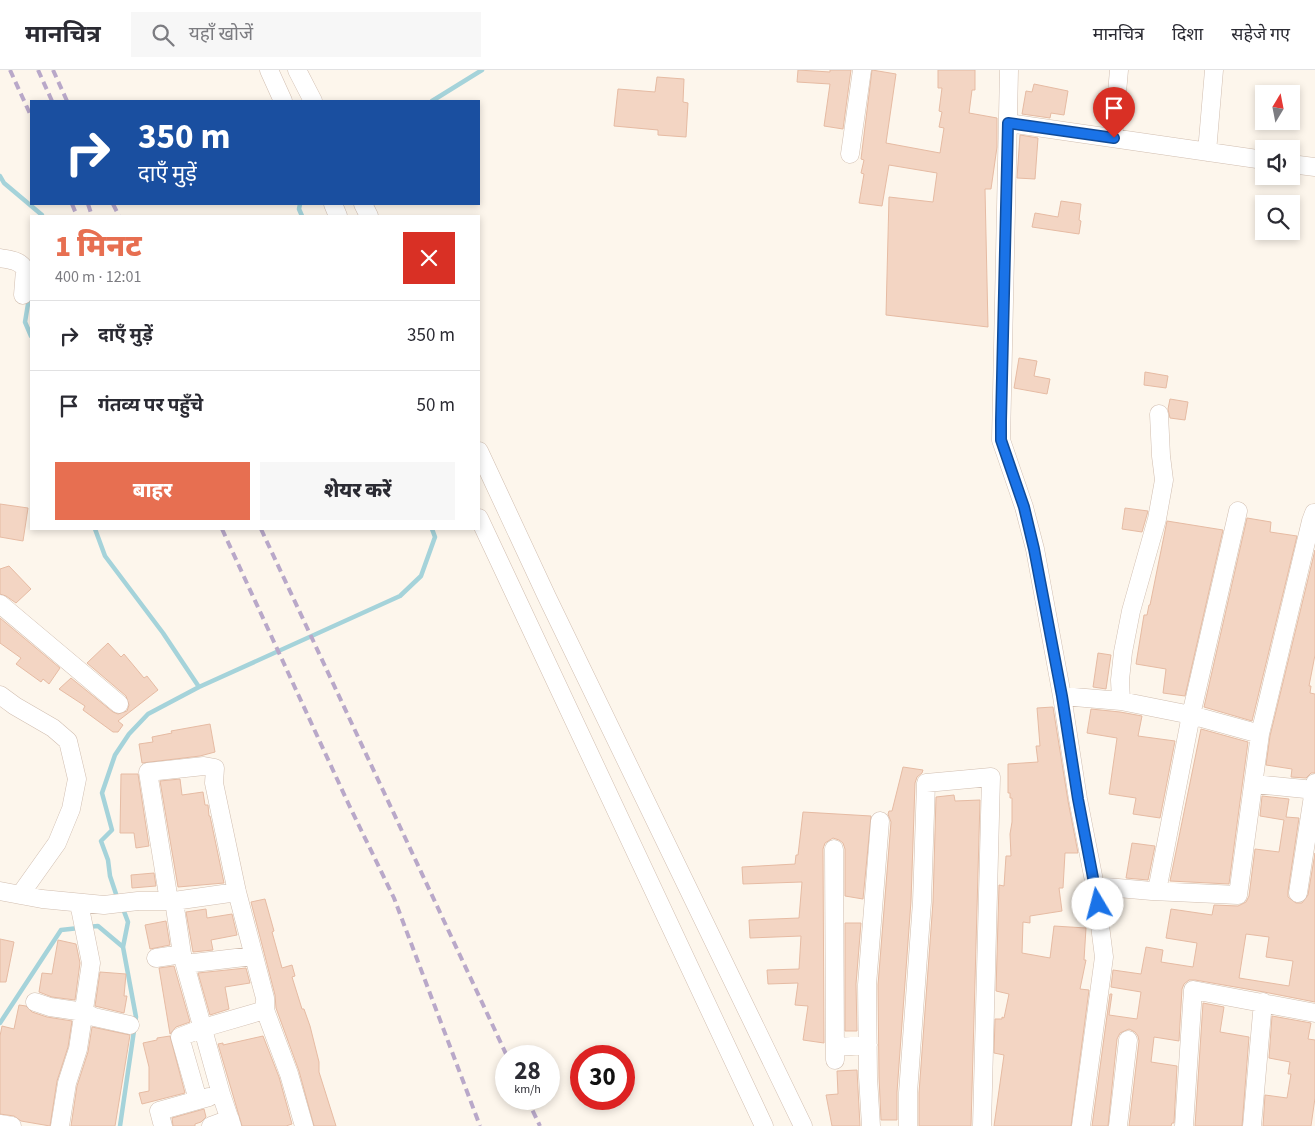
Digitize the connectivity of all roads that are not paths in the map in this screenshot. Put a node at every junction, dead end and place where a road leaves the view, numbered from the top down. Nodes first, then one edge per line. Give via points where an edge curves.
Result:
1 (269, 70) edge
2 (297, 70) edge
3 (862, 70) edge
4 (1009, 70) edge
5 (1119, 70) edge
6 (1214, 70) edge
7 (283, 100) edge
8 (312, 100) edge
9 (1008, 123) junction
10 (1114, 138) junction
11 (1207, 152) junction
12 (850, 154) dead end
13 (1255, 159) edge
14 (1300, 165) edge
15 (1315, 167) edge
16 (0, 258) edge
17 (23, 295) dead end
18 (1159, 414) dead end
19 (480, 453) edge
20 (1238, 510) dead end
21 (1315, 513) edge
22 (480, 520) edge
23 (0, 604) edge
24 (0, 694) edge
25 (1062, 696) junction
26 (1121, 701) junction
27 (119, 704) dead end
28 (1192, 715) junction
29 (1260, 734) junction
30 (1254, 784) junction
31 (1314, 788) edge
32 (880, 821) dead end
33 (834, 849) dead end
34 (1095, 886) junction
35 (0, 891) edge
36 (1157, 891) junction
37 (237, 892) junction
38 (1298, 893) dead end
39 (20, 895) junction
40 (171, 901) junction
41 (79, 903) junction
42 (253, 956) junction
43 (156, 958) dead end
44 (183, 959) junction
45 (35, 1002) dead end
46 (1263, 1002) junction
47 (265, 1010) junction
48 (84, 1012) junction
49 (1315, 1012) edge
50 (130, 1025) dead end
51 (203, 1028) junction
52 (1128, 1040) dead end
53 (868, 1045) junction
54 (222, 1094) junction
55 (198, 1100) junction
56 (231, 1123) edge
57 (0, 1124) edge
58 (12, 1126) edge
59 (60, 1126) edge
60 (163, 1126) edge
61 (211, 1126) edge
62 (304, 1126) edge
63 (764, 1126) edge
64 (803, 1126) edge
65 (871, 1126) edge
66 (908, 1126) edge
67 (982, 1126) edge
68 (1081, 1126) edge
69 (1118, 1126) edge
70 (1184, 1126) edge
71 (1252, 1126) edge

1 - 7 street
2 - 8 street
3 - 12 street
4 - 9 street
5 - 10 street
6 - 11 street
9 - 10 street
9 - 25 street via 1001,440 1024,507
10 - 11 street
11 - 13 street
14 - 15 street
16 - 17 street via 23,266
18 - 26 street via 1164,480 1157,519 1129,619 1120,680
19 - 64 street
20 - 28 street
21 - 29 street
22 - 63 street
23 - 27 street
24 - 39 street via 68,741 77,780 57,843
25 - 26 street
25 - 34 street
26 - 28 street
28 - 29 street
28 - 36 street
29 - 30 street
30 - 31 street
30 - 36 street via 1238,895
31 - 38 street
32 - 53 street via 867,985
33 - 53 street via 835,1053
34 - 36 street
34 - 68 street via 1104,957
35 - 39 street
37 - 40 street
37 - 40 street via 214,783 215,768 204,766 148,772
37 - 42 street
39 - 41 street
40 - 41 street via 104,905
40 - 44 street
41 - 48 street via 91,963
42 - 44 street
42 - 47 street via 265,998
43 - 44 street
44 - 51 street
45 - 48 street
46 - 49 street
46 - 70 street via 1193,990
46 - 71 street
47 - 51 street
47 - 62 street via 290,1074
48 - 50 street
48 - 59 street
51 - 54 street
51 - 55 street via 180,1037
52 - 69 street
53 - 65 street
54 - 55 street
54 - 56 street
55 - 60 street via 159,1111
56 - 61 street
57 - 58 street
66 - 67 street via 926,783 991,777

